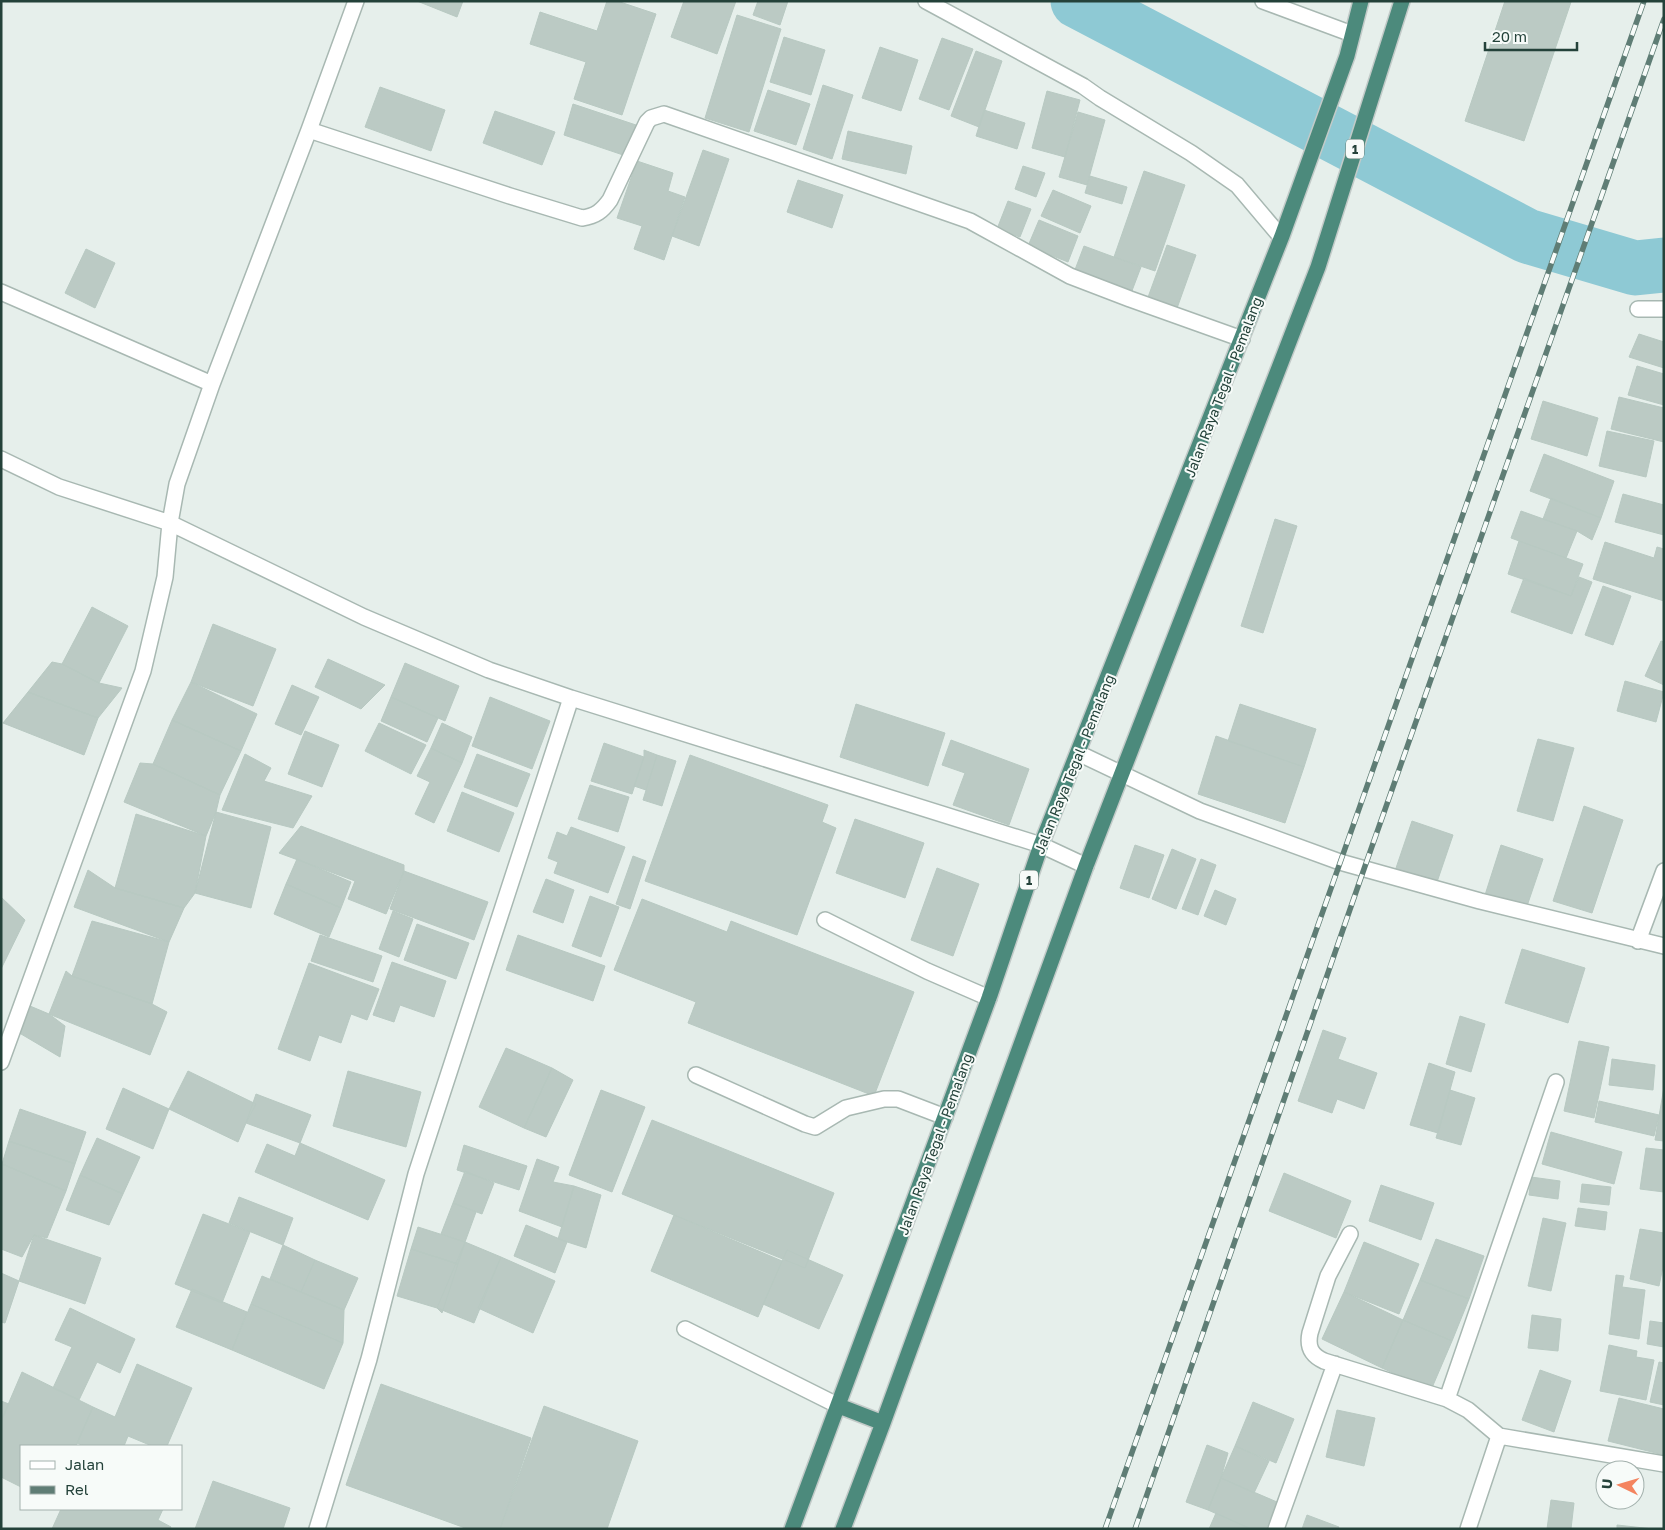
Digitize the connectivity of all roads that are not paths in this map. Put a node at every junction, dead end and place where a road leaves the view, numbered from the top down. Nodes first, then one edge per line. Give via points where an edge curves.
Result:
1 (356, 1) edge
2 (926, 1) edge
3 (1263, 1) edge
4 (1361, 1) edge
5 (1402, 1) edge
6 (1352, 34) junction
7 (309, 130) junction
8 (1281, 237) junction
9 (1, 292) edge
10 (1664, 308) edge
11 (1638, 309) dead end
12 (1242, 339) junction
13 (212, 384) junction
14 (1, 459) edge
15 (170, 522) junction
16 (571, 698) junction
17 (1078, 754) junction
18 (1122, 774) junction
19 (1041, 846) junction
20 (1086, 866) junction
21 (1664, 871) edge
22 (825, 920) dead end
23 (1638, 941) junction
24 (1664, 946) edge
25 (989, 998) junction
26 (1, 1062) edge
27 (696, 1075) dead end
28 (1556, 1082) dead end
29 (945, 1117) junction
30 (1350, 1234) dead end
31 (685, 1329) dead end
32 (1335, 1364) junction
33 (1447, 1399) junction
34 (839, 1406) junction
35 (883, 1423) junction
36 (1499, 1436) junction
37 (1664, 1464) edge
38 (317, 1529) edge
39 (792, 1529) edge
40 (843, 1529) edge
41 (1276, 1529) edge
42 (1468, 1529) edge

1 - 7 street
2 - 8 street via 1083,86 1191,152 1237,185
3 - 6 street
4 - 6 highway, Jalan Raya Tegal - Pemalang / 1
5 - 18 highway, 1 via 1318,267
6 - 8 highway, Jalan Raya Tegal - Pemalang / 1 via 1347,56
7 - 12 street via 582,218 602,211 647,122 664,114 970,221 1070,276
7 - 13 street
8 - 12 highway, Jalan Raya Tegal - Pemalang / 1
9 - 13 street
10 - 11 street
12 - 17 highway, Jalan Raya Tegal - Pemalang / 1
13 - 15 street via 177,484
14 - 15 street via 59,487
15 - 16 street via 364,617 489,670
15 - 26 street via 165,577 143,671
16 - 19 street
16 - 38 street via 416,1174 369,1359
17 - 18 street
17 - 19 highway, Jalan Raya Tegal - Pemalang / 1
18 - 20 highway, 1
18 - 23 street via 1200,811 1340,862 1462,897
19 - 20 street
19 - 25 highway, Jalan Raya Tegal - Pemalang / 1
20 - 35 highway, 1
21 - 23 street
22 - 25 street
23 - 24 street
25 - 29 highway, Jalan Raya Tegal - Pemalang / 1
27 - 29 street via 815,1127 846,1108 884,1098 898,1099
28 - 33 street
29 - 34 highway, Jalan Raya Tegal - Pemalang / 1
30 - 32 street via 1328,1276 1308,1340 1311,1352
31 - 34 street
32 - 33 street
32 - 41 street
33 - 36 street via 1468,1410
34 - 35 highway
34 - 39 highway, Jalan Raya Tegal - Pemalang / 1
35 - 40 highway, 1
36 - 37 street
36 - 42 street

